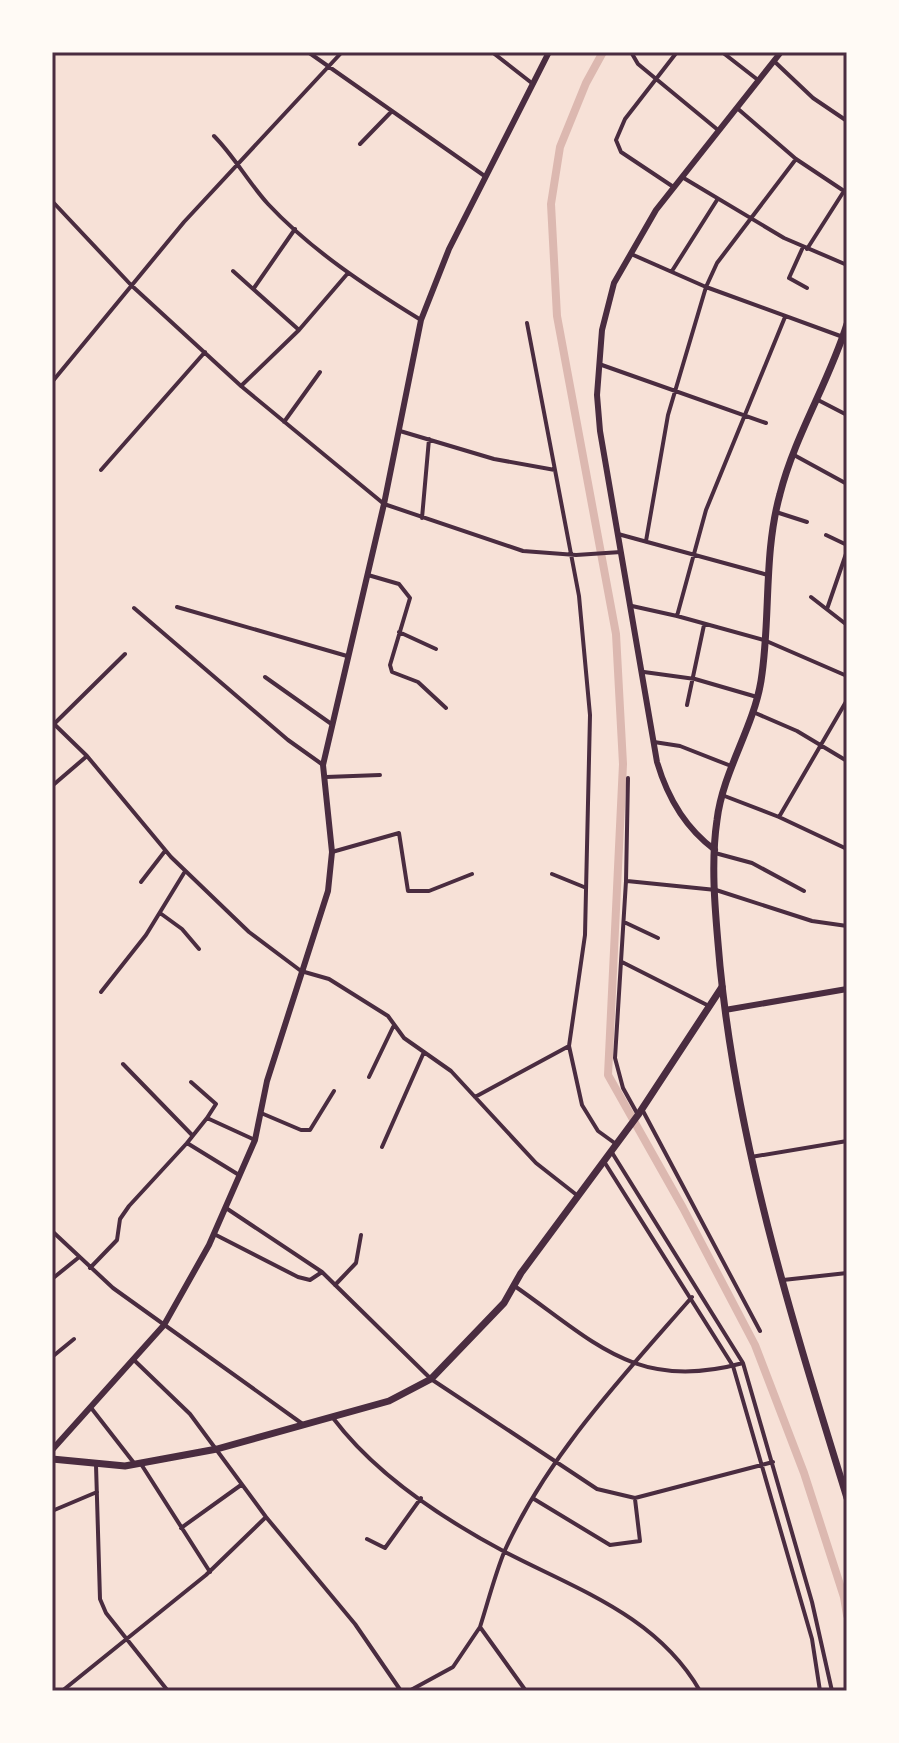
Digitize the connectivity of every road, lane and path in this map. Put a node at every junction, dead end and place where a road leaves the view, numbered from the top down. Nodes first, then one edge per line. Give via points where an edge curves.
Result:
1 (308, 52) edge
2 (342, 52) edge
3 (492, 52) edge
4 (549, 52) edge
5 (631, 52) edge
6 (677, 52) edge
7 (722, 52) edge
8 (781, 52) edge
9 (774, 61) junction
10 (328, 67) junction
11 (656, 79) junction
12 (759, 80) junction
13 (533, 84) junction
14 (737, 108) junction
15 (392, 111) junction
16 (846, 118) edge
17 (718, 130) junction
18 (214, 136) dead end
19 (360, 144) dead end
20 (796, 159) junction
21 (237, 166) junction
22 (680, 176) junction
23 (486, 177) junction
24 (672, 186) junction
25 (846, 192) edge
26 (717, 200) junction
27 (52, 201) edge
28 (750, 218) junction
29 (295, 229) junction
30 (805, 248) junction
31 (629, 254) junction
32 (847, 265) edge
33 (233, 271) dead end
34 (672, 271) junction
35 (348, 273) junction
36 (131, 285) junction
37 (706, 287) junction
38 (254, 288) junction
39 (807, 288) dead end
40 (785, 317) junction
41 (421, 320) junction
42 (527, 323) dead end
43 (299, 330) junction
44 (846, 333) edge
45 (205, 352) junction
46 (597, 363) junction
47 (320, 372) dead end
48 (52, 382) edge
49 (241, 386) junction
50 (675, 388) junction
51 (816, 398) junction
52 (847, 415) edge
53 (745, 416) junction
54 (284, 422) junction
55 (766, 423) dead end
56 (400, 431) junction
57 (429, 439) junction
58 (794, 455) junction
59 (101, 470) dead end
60 (555, 470) junction
61 (847, 484) edge
62 (384, 504) junction
63 (776, 512) junction
64 (422, 518) junction
65 (807, 522) dead end
66 (618, 534) junction
67 (826, 535) dead end
68 (646, 541) junction
69 (847, 545) edge
70 (847, 551) edge
71 (618, 552) junction
72 (574, 555) junction
73 (692, 556) junction
74 (368, 575) junction
75 (768, 575) junction
76 (811, 597) dead end
77 (632, 606) junction
78 (177, 607) dead end
79 (134, 608) dead end
80 (827, 609) junction
81 (677, 616) junction
82 (704, 625) junction
83 (847, 625) edge
84 (399, 632) junction
85 (764, 640) junction
86 (436, 649) dead end
87 (125, 654) dead end
88 (347, 656) junction
89 (644, 672) junction
90 (847, 676) edge
91 (265, 677) dead end
92 (695, 679) junction
93 (757, 697) junction
94 (847, 700) edge
95 (687, 705) dead end
96 (446, 708) dead end
97 (753, 712) junction
98 (53, 723) edge
99 (330, 723) junction
100 (654, 742) junction
101 (821, 745) junction
102 (87, 756) junction
103 (847, 761) edge
104 (323, 765) junction
105 (731, 766) junction
106 (380, 775) dead end
107 (323, 778) junction
108 (628, 778) dead end
109 (52, 786) edge
110 (722, 795) junction
111 (779, 817) junction
112 (847, 839) edge
113 (844, 848) edge
114 (165, 851) junction
115 (332, 852) junction
116 (715, 852) junction
117 (185, 872) junction
118 (472, 874) dead end
119 (552, 874) dead end
120 (626, 881) junction
121 (141, 882) dead end
122 (584, 887) junction
123 (716, 890) junction
124 (804, 891) dead end
125 (160, 913) junction
126 (624, 922) junction
127 (847, 926) edge
128 (658, 938) dead end
129 (199, 949) dead end
130 (622, 962) junction
131 (301, 971) junction
132 (722, 987) junction
133 (847, 989) edge
134 (101, 992) dead end
135 (709, 1006) junction
136 (725, 1010) junction
137 (393, 1027) junction
138 (569, 1046) junction
139 (424, 1052) junction
140 (123, 1064) dead end
141 (369, 1077) dead end
142 (191, 1082) dead end
143 (334, 1091) dead end
144 (475, 1097) junction
145 (259, 1112) junction
146 (639, 1114) junction
147 (207, 1118) junction
148 (192, 1135) junction
149 (255, 1140) junction
150 (847, 1141) edge
151 (187, 1143) junction
152 (616, 1145) junction
153 (382, 1147) dead end
154 (751, 1157) junction
155 (604, 1161) junction
156 (241, 1176) junction
157 (578, 1196) junction
158 (226, 1208) junction
159 (52, 1231) edge
160 (214, 1234) junction
161 (361, 1235) dead end
162 (79, 1258) junction
163 (90, 1268) junction
164 (322, 1272) junction
165 (847, 1273) edge
166 (52, 1279) edge
167 (780, 1280) junction
168 (335, 1285) junction
169 (516, 1287) junction
170 (692, 1297) junction
171 (164, 1325) junction
172 (760, 1331) dead end
173 (74, 1339) dead end
174 (52, 1357) edge
175 (135, 1361) junction
176 (743, 1363) junction
177 (632, 1365) junction
178 (733, 1366) junction
179 (431, 1379) junction
180 (92, 1409) junction
181 (333, 1418) junction
182 (306, 1426) junction
183 (217, 1449) junction
184 (52, 1450) edge
185 (52, 1459) edge
186 (773, 1462) junction
187 (555, 1464) junction
188 (764, 1464) junction
189 (96, 1465) junction
190 (138, 1465) junction
191 (241, 1485) junction
192 (97, 1492) junction
193 (421, 1498) junction
194 (635, 1498) junction
195 (847, 1498) edge
196 (534, 1499) junction
197 (52, 1511) edge
198 (786, 1514) junction
199 (778, 1516) junction
200 (266, 1517) junction
201 (181, 1528) junction
202 (367, 1539) dead end
203 (505, 1552) junction
204 (210, 1572) junction
205 (480, 1627) junction
206 (820, 1637) junction
207 (125, 1639) junction
208 (812, 1639) junction
209 (62, 1691) edge
210 (168, 1691) edge
211 (401, 1691) edge
212 (409, 1691) edge
213 (526, 1691) edge
214 (700, 1691) edge
215 (820, 1691) edge
216 (832, 1691) edge

1 - 10 street
2 - 10 street
3 - 13 street
4 - 13 street
5 - 11 street
6 - 11 street
7 - 12 street
8 - 9 street
9 - 12 street
9 - 16 street via 813,98
10 - 15 street
10 - 21 street
11 - 17 street
11 - 24 street via 620,128 616,145
12 - 14 street
13 - 23 street
14 - 17 street
14 - 20 street
15 - 19 street
15 - 23 street
17 - 22 street
18 - 21 street
20 - 25 street
20 - 28 street
21 - 29 street
21 - 36 street
22 - 24 street
22 - 26 street
23 - 41 street via 437,274
24 - 31 street
25 - 30 street
26 - 28 street
26 - 34 street
27 - 36 street
28 - 30 street
28 - 37 street
29 - 35 street
29 - 38 street
30 - 32 street
30 - 39 street via 789,278
31 - 34 street
31 - 46 street via 608,305
33 - 38 street
34 - 37 street
35 - 41 street
35 - 43 street
36 - 45 street
36 - 48 street
37 - 40 street
37 - 50 street
38 - 43 street
40 - 44 street
40 - 53 street
41 - 56 street
42 - 60 street
43 - 49 street
44 - 51 main road
45 - 49 street
45 - 59 street
46 - 50 street
46 - 66 street via 600,431
47 - 54 street
49 - 54 street
50 - 53 street
50 - 68 street
51 - 52 street
51 - 58 main road
53 - 55 street
53 - 73 street
54 - 62 street
56 - 57 street
56 - 62 street
57 - 60 street
57 - 64 street
58 - 61 street
58 - 63 main road
60 - 72 street
62 - 64 street
62 - 74 street
63 - 65 street
63 - 75 main road
64 - 72 street via 523,551
66 - 68 street
66 - 71 street
67 - 69 street
68 - 73 street
70 - 80 street
71 - 72 street
71 - 77 street
72 - 122 street via 590,715
73 - 75 street
73 - 81 street
74 - 84 street via 408,591
74 - 88 street
75 - 85 main road
76 - 80 street
77 - 81 street
77 - 89 street
78 - 88 street
79 - 104 street
80 - 83 street
81 - 82 street
82 - 85 street
82 - 92 street
84 - 86 street
84 - 96 street via 392,672 418,682
85 - 90 street
85 - 93 main road
87 - 98 street
88 - 99 street
89 - 92 street
89 - 100 street
91 - 99 street
92 - 93 street
92 - 95 street
93 - 97 main road
94 - 101 street
97 - 101 street
97 - 105 main road
98 - 102 street
99 - 104 street
100 - 105 street
100 - 116 street via 662,778 676,806
101 - 103 street
101 - 111 street
102 - 109 street
102 - 114 street
104 - 107 street
105 - 110 main road
106 - 107 street
107 - 115 street
108 - 120 street
110 - 111 street
110 - 116 main road
111 - 113 street
112 - 113 street
114 - 117 street
114 - 121 street
115 - 118 street via 399,833 408,891 429,891
115 - 131 street via 324,906
116 - 123 main road
116 - 124 street via 752,863
117 - 125 street
117 - 131 street via 249,932
119 - 122 street
120 - 123 street
120 - 126 street
122 - 138 street via 585,935
123 - 127 street via 812,921
123 - 132 main road
125 - 129 street
125 - 134 street
126 - 128 street
126 - 130 street
130 - 135 street
130 - 146 street via 615,1058 623,1088
131 - 137 street via 329,979 388,1016
131 - 145 street
132 - 135 main road
132 - 136 main road
133 - 136 street
135 - 146 main road
136 - 154 main road
137 - 139 street
137 - 141 street
138 - 144 street
138 - 152 street via 582,1105 598,1131
139 - 144 street via 448,1067
139 - 153 street
140 - 148 street
142 - 147 street via 216,1104
143 - 145 street via 310,1130
144 - 157 street via 536,1163
145 - 149 street
146 - 152 main road
146 - 172 street
147 - 148 street
147 - 149 street
148 - 151 street
149 - 156 street
150 - 154 street
151 - 156 street
151 - 163 street via 129,1206 120,1219 117,1240
152 - 155 main road
152 - 176 street
154 - 167 main road
155 - 157 main road
155 - 170 street
156 - 158 street
157 - 169 main road
158 - 160 street
158 - 164 street
159 - 162 street
160 - 164 street via 298,1277 310,1280
160 - 171 street
161 - 168 street via 356,1263
162 - 163 street
162 - 166 street
163 - 171 street
164 - 168 street
165 - 167 street
167 - 195 main road
168 - 179 street
169 - 177 street
169 - 179 main road
170 - 177 street
170 - 178 street
171 - 175 street
171 - 182 street
173 - 174 street
175 - 180 street
175 - 183 street
176 - 178 street
176 - 186 street
177 - 178 street via 687,1373
177 - 187 street
178 - 188 street
179 - 181 main road via 402,1396
179 - 187 street
180 - 184 street
180 - 190 street
181 - 182 main road
181 - 193 street via 369,1459
182 - 183 main road
183 - 190 main road
183 - 191 street
185 - 189 main road
186 - 188 street
186 - 198 street
187 - 194 street via 597,1489
187 - 196 street
188 - 194 street
188 - 199 street
189 - 190 main road
189 - 192 street
190 - 201 street
191 - 200 street
191 - 201 street
192 - 197 street
192 - 207 street via 99,1595
193 - 202 street via 385,1548
193 - 203 street
194 - 196 street via 640,1541 612,1545
196 - 203 street
198 - 199 street
198 - 206 street
199 - 208 street
200 - 204 street
200 - 211 street via 347,1613
201 - 204 street
203 - 205 street
203 - 214 street via 577,1584 621,1611 670,1649
204 - 207 street
205 - 212 street via 449,1670
205 - 213 street
206 - 208 street
206 - 216 street
207 - 209 street
207 - 210 street
208 - 215 street

